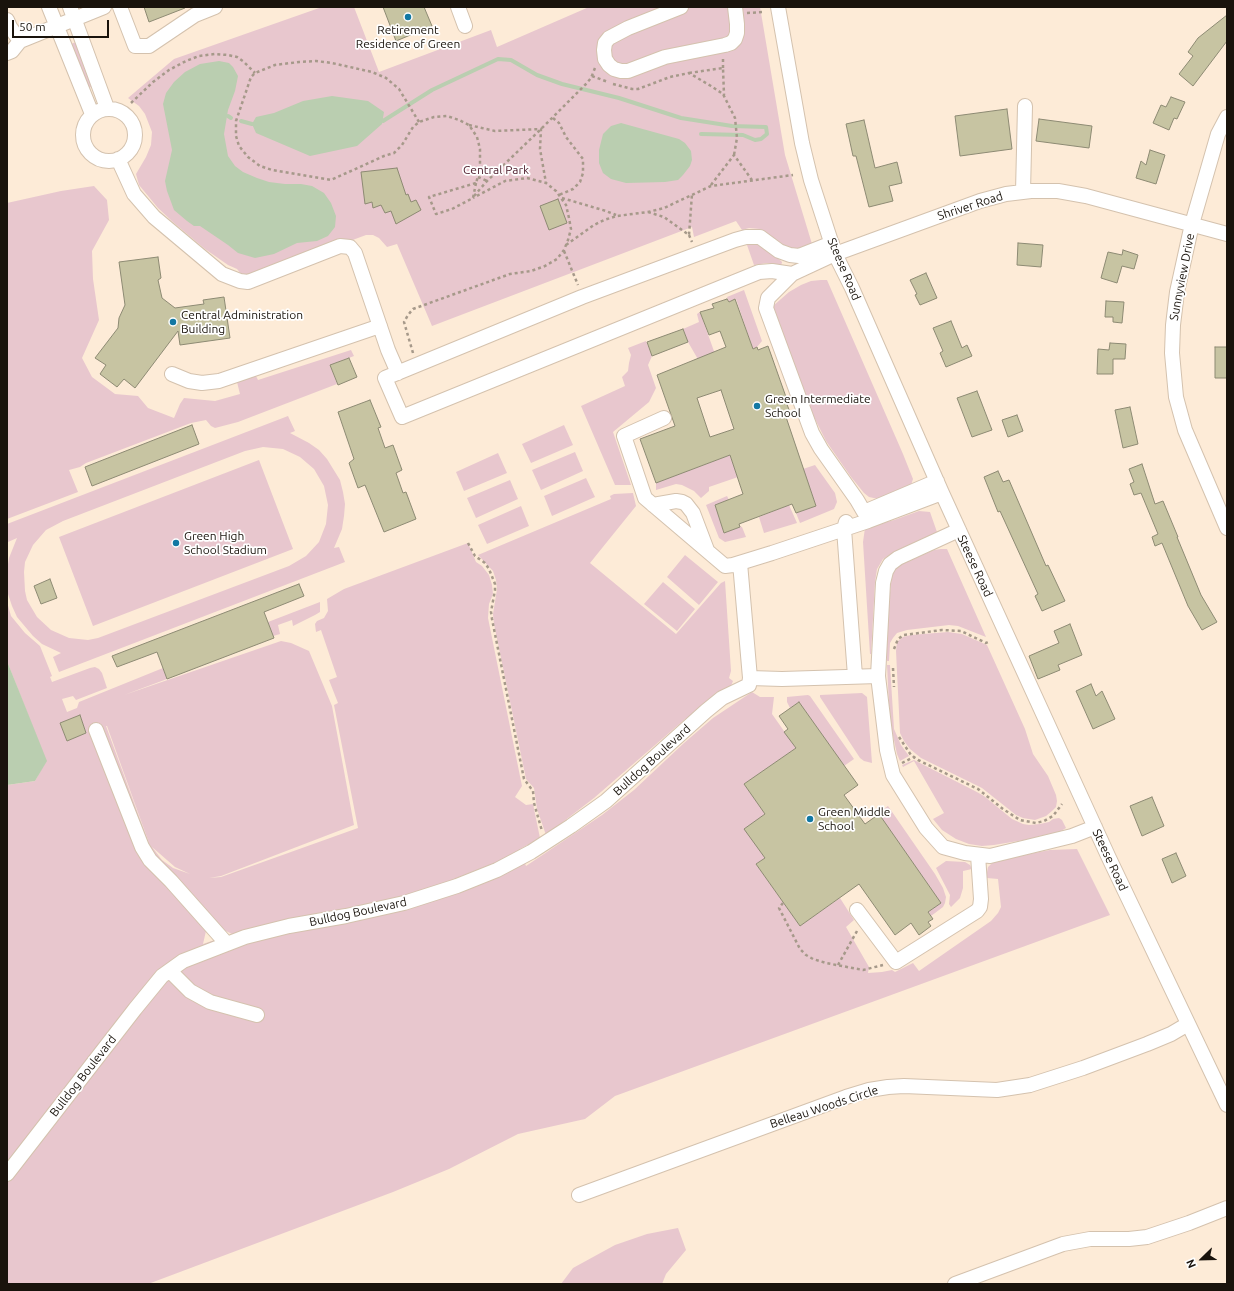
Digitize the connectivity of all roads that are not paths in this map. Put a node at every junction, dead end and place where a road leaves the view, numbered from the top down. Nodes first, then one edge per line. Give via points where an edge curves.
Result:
1 (50, 7) edge
2 (104, 7) edge
3 (120, 7) edge
4 (215, 7) edge
5 (458, 7) edge
6 (681, 7) edge
7 (735, 7) edge
8 (778, 7) edge
9 (72, 13) edge
10 (7, 20) edge
11 (57, 26) junction
12 (465, 26) dead end
13 (20, 41) junction
14 (7, 53) edge
15 (1025, 106) dead end
16 (107, 108) junction
17 (92, 114) junction
18 (1227, 117) edge
19 (118, 159) junction
20 (1023, 192) junction
21 (1192, 224) junction
22 (1227, 234) edge
23 (833, 248) junction
24 (792, 274) junction
25 (380, 326) junction
26 (398, 373) junction
27 (172, 374) dead end
28 (664, 418) dead end
29 (939, 487) junction
30 (653, 505) junction
31 (866, 517) junction
32 (847, 528) junction
33 (1227, 528) edge
34 (959, 530) junction
35 (708, 552) junction
36 (740, 563) junction
37 (855, 676) junction
38 (878, 676) junction
39 (750, 682) junction
40 (96, 730) dead end
41 (1095, 827) junction
42 (978, 855) junction
43 (860, 915) road end
44 (227, 944) junction
45 (170, 971) junction
46 (257, 1015) dead end
47 (1188, 1024) junction
48 (1227, 1105) edge
49 (7, 1174) edge
50 (580, 1195) dead end
51 (1227, 1208) edge
52 (955, 1284) edge

1 - 11 street
2 - 9 street
3 - 4 street via 136,46 149,46 195,15
5 - 12 street
6 - 7 street via 609,38 604,50 608,65 614,69 628,71 665,57 726,45 735,39 737,33
8 - 23 street, Steese Road via 802,143
9 - 11 street
9 - 16 street
10 - 13 street
11 - 13 street
11 - 17 street
13 - 14 street
15 - 20 street
16 - 17 street
16 - 19 street via 124,113 134,127 135,136 129,152
17 - 19 street via 83,128 85,146 97,158 105,161
18 - 21 street, Sunnyview Drive via 1218,134
19 - 25 street via 134,194 154,217 222,274 240,281 248,282 340,246 350,247
20 - 21 street, Shriver Road via 1058,191 1086,196
20 - 23 street, Shriver Road via 980,201
21 - 22 street, Shriver Road
21 - 33 street, Sunnyview Drive via 1177,292 1173,325 1174,387 1185,430
23 - 24 street
23 - 26 street via 799,256 779,251 760,237 735,240 582,297
23 - 29 street, Steese Road
24 - 26 street via 759,272 402,417 385,378
24 - 31 street via 768,298 766,308 812,433
25 - 26 street
25 - 27 street via 219,381 202,383
28 - 30 street via 624,436 645,498
29 - 31 street
29 - 34 street, Steese Road
30 - 35 street
30 - 35 street via 676,502 686,504 693,513
31 - 32 street via 847,519
32 - 36 street
32 - 37 street
34 - 38 street via 898,558 886,571 883,583
34 - 41 street, Steese Road
35 - 36 street via 725,566
36 - 39 street
37 - 38 street
37 - 39 street
38 - 42 street via 887,750 893,774 926,828 943,846
39 - 44 street, Bulldog Boulevard via 722,698 706,711 606,801 531,852 497,870 412,900 346,916 289,926
40 - 44 street via 142,847 150,860
41 - 42 street via 1072,836 990,856
41 - 47 street, Steese Road
42 - 43 street via 981,899 977,911 896,962
44 - 45 street, Bulldog Boulevard via 183,961
45 - 46 street via 190,991 210,1002
45 - 49 street, Bulldog Boulevard via 162,976 135,1009
47 - 48 street, Steese Road
47 - 50 street, Belleau Woods Circle via 1147,1044 1030,1085 998,1090 904,1086 869,1090
51 - 52 street via 1147,1237 1090,1239 1063,1244

